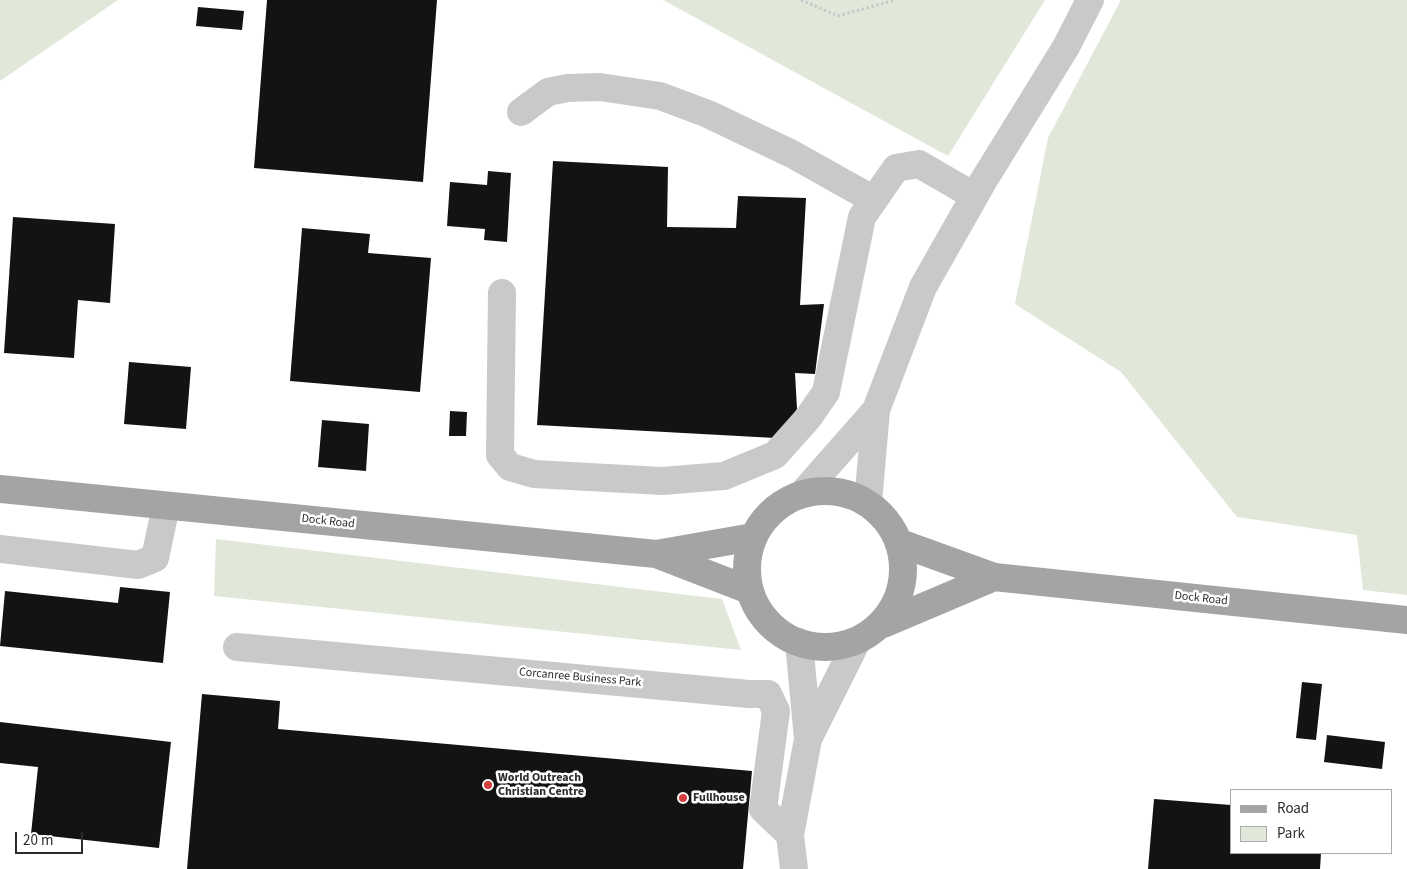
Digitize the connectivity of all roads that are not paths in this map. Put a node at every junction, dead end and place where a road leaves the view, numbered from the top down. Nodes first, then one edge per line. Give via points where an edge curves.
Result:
1 (1090, 0) edge
2 (521, 112) dead end
3 (974, 196) junction
4 (874, 200) junction
5 (502, 293) dead end
6 (876, 410) junction
7 (0, 489) edge
8 (803, 493) junction
9 (868, 502) junction
10 (166, 506) junction
11 (753, 537) junction
12 (900, 543) junction
13 (0, 549) edge
14 (656, 554) junction
15 (994, 577) junction
16 (749, 590) junction
17 (1407, 620) edge
18 (883, 624) junction
19 (857, 641) junction
20 (799, 642) junction
21 (238, 647) dead end
22 (808, 740) junction
23 (790, 835) junction
24 (794, 869) edge

1 - 3 street via 1066,47
2 - 4 street via 548,92 567,88 600,88 660,96 708,114 792,154
3 - 4 street via 919,164 896,168
3 - 6 street via 923,287
4 - 5 street via 862,217 826,392 775,455 724,476 662,481 534,474 510,467 500,455
6 - 8 street
6 - 9 street
7 - 10 main road, Dock Road
8 - 9 main road via 836,491
8 - 11 main road via 773,509
9 - 12 main road via 887,520
10 - 13 street via 155,558 138,565
10 - 14 main road, Dock Road
11 - 14 main road, Dock Road
11 - 16 main road via 746,564
12 - 15 main road, Dock Road
12 - 18 main road via 903,586 896,607
14 - 16 main road, Dock Road
15 - 17 main road, Dock Road
15 - 18 main road, Dock Road
16 - 20 main road via 757,608 769,622
18 - 19 main road
19 - 20 main road via 828,647
19 - 22 street
20 - 22 street
21 - 23 street, Corcanree Business Park via 768,694 776,712 763,809
22 - 23 street
23 - 24 street

